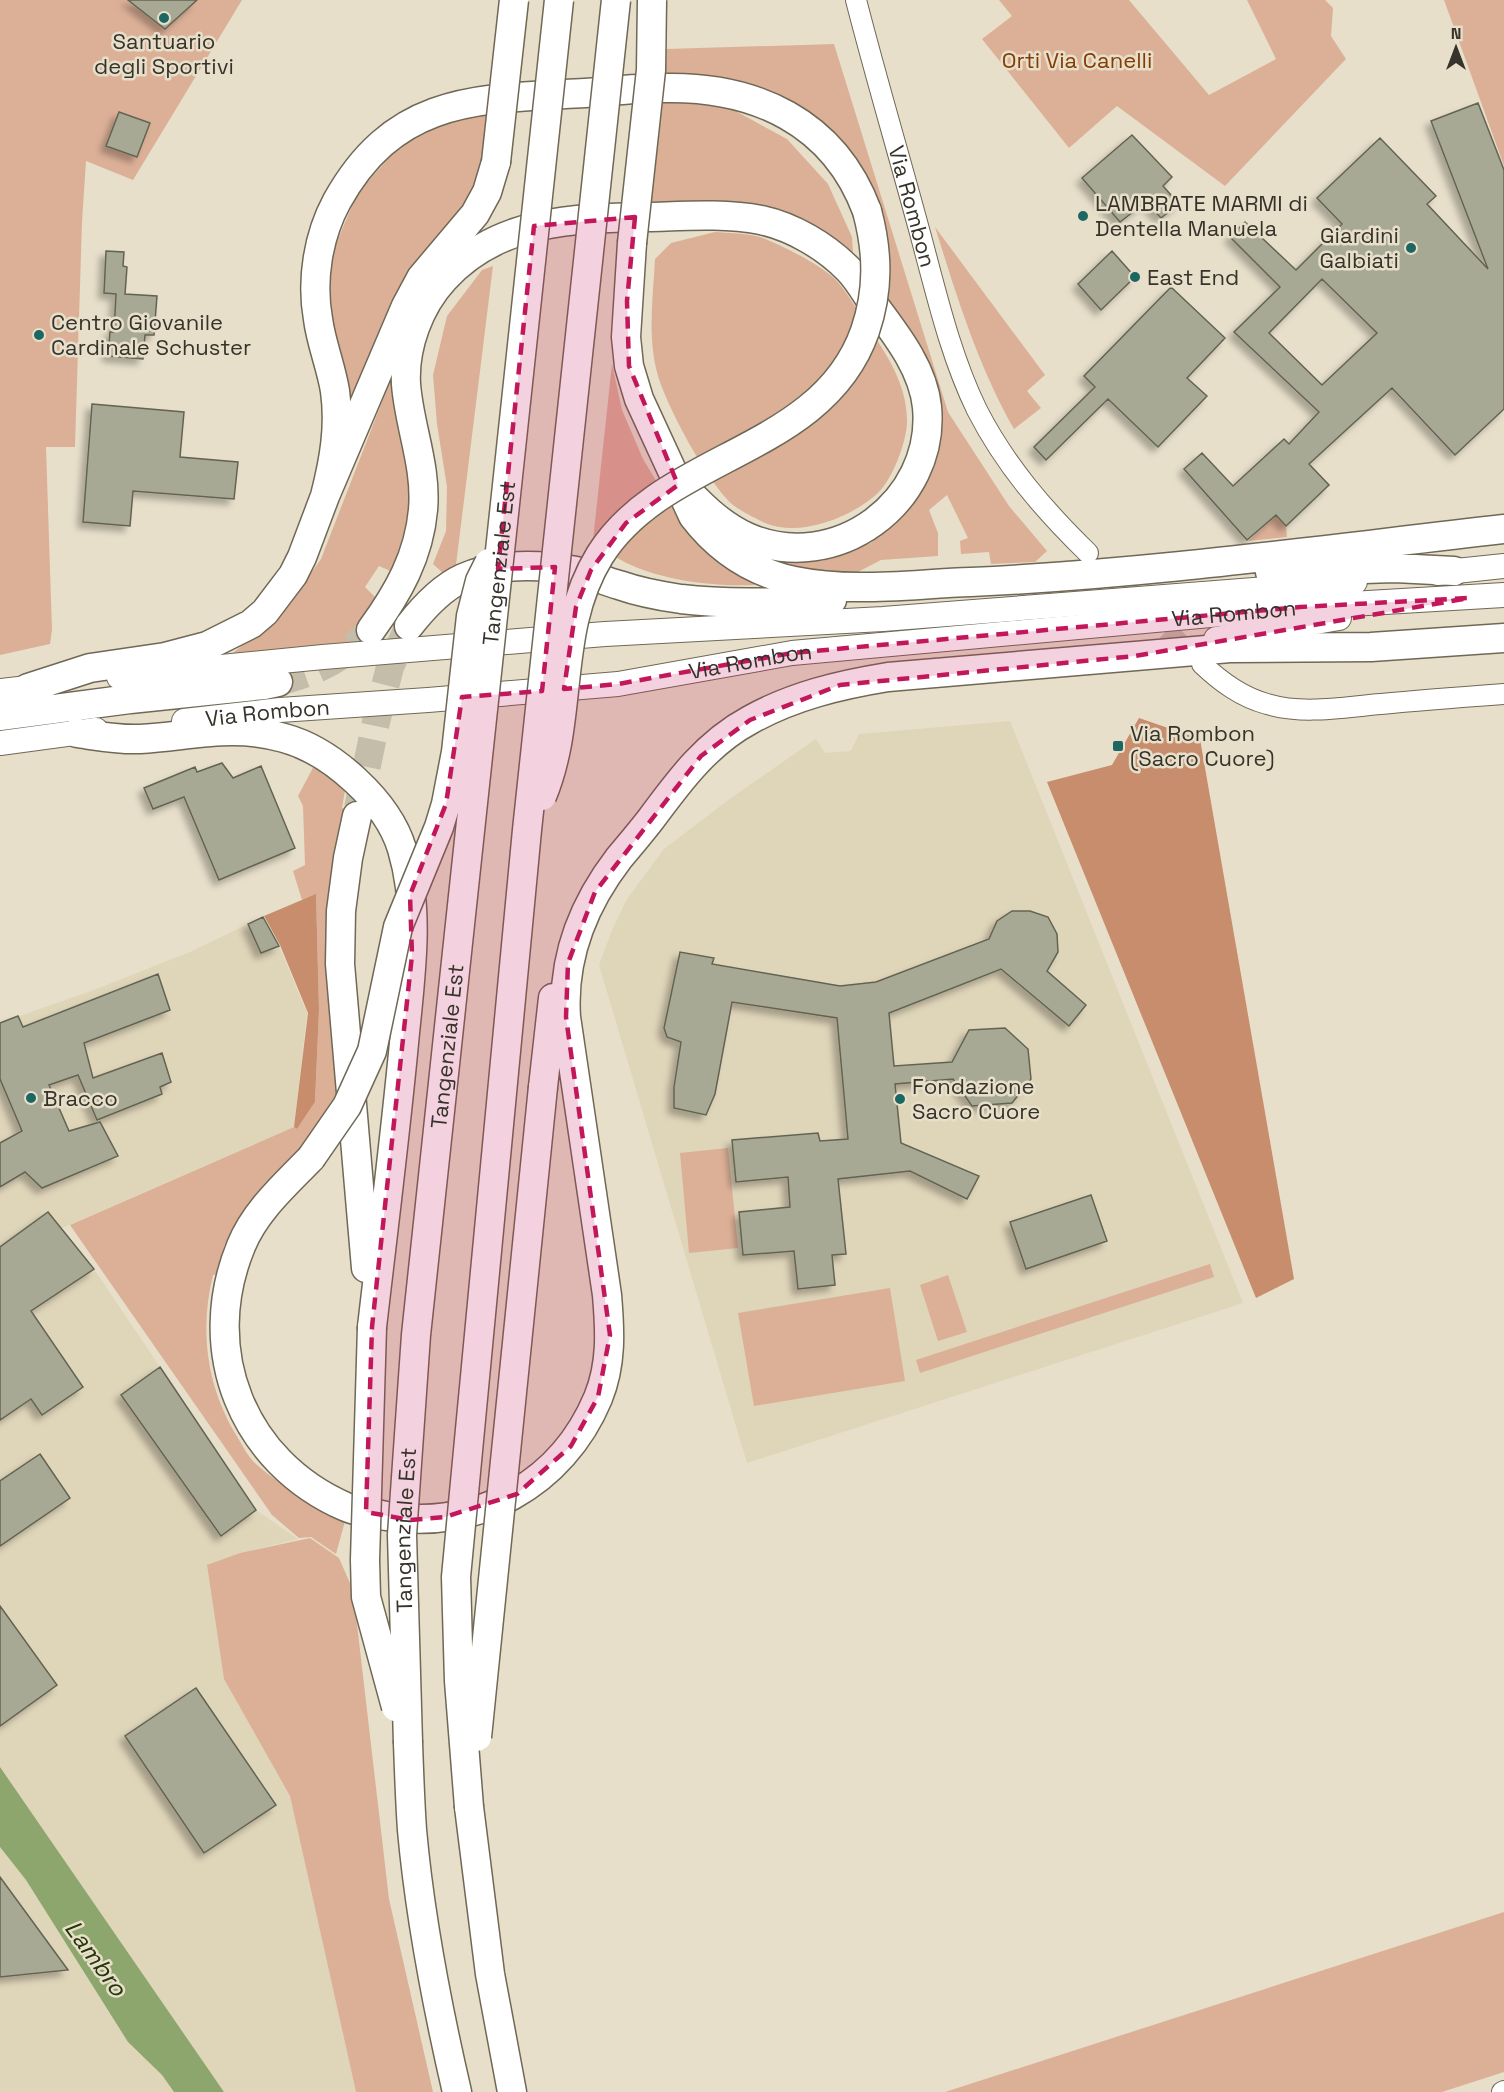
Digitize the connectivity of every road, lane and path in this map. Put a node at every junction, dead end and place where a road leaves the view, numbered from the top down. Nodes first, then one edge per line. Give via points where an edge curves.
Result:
1 (514, 0) edge
2 (559, 0) edge
3 (616, 0) edge
4 (652, 0) edge
5 (856, 0) edge
6 (675, 478) junction
7 (325, 496) junction
8 (1504, 529) edge
9 (501, 539) junction
10 (1088, 553) tunnel mouth
11 (1504, 567) edge
12 (1124, 571) junction
13 (1454, 571) junction
14 (1028, 579) junction
15 (1504, 595) edge
16 (1469, 598) junction
17 (409, 626) tunnel mouth
18 (371, 630) tunnel mouth
19 (1504, 638) edge
20 (1135, 656) junction
21 (1202, 664) tunnel mouth
22 (278, 682) tunnel mouth
23 (28, 688) junction
24 (0, 692) edge
25 (1504, 694) edge
26 (0, 716) edge
27 (77, 732) junction
28 (0, 743) edge
29 (676, 785) junction
30 (357, 816) tunnel mouth
31 (527, 830) junction
32 (372, 1327) junction
33 (408, 1743) junction
34 (469, 1807) junction
35 (457, 2092) edge
36 (512, 2092) edge

1 - 7 highway, bridge via 496,162 487,192 475,214 421,278 406,306
2 - 9 highway, Tangenziale Est, bridge
3 - 31 highway, bridge
4 - 6 highway, bridge via 651,70 626,325 629,366 639,399
5 - 10 street, Via Rombon via 934,284 971,396 1012,469
6 - 14 highway via 693,516 715,543 777,577 864,588
6 - 18 highway via 733,530 785,548 842,541 874,523 902,495 912,481 924,448 927,405 901,343 850,271 807,238 764,221 736,217 564,220 531,226 494,241 477,250 441,282 418,320 407,362 406,385 422,467 422,527 404,579
7 - 23 highway via 293,575 251,624 207,646 165,657 90,668
7 - 31 highway, bridge via 334,460 336,411 318,319 316,274 320,251 327,225 350,179 397,131 439,110 488,99 665,88 717,91 787,114 818,136 846,167 867,211 876,248 875,288 861,341 828,391 788,425 669,490 612,539 591,570 576,608 557,751
8 - 12 highway
9 - 29 highway, bridge via 475,597 446,804 396,936 372,1051 347,1106 332,1128 311,1158 260,1212 241,1244 228,1284 224,1323 227,1360 235,1394 249,1422 269,1452 309,1487 347,1508 410,1520 482,1509 517,1494 571,1446 598,1397 608,1363 610,1335 566,1017 568,963 595,892
9 - 33 highway, Tangenziale Est, bridge via 416,1335 402,1536
11 - 13 main road, Via Rombon
12 - 13 highway
12 - 14 highway
13 - 23 main road, Via Rombon via 883,619 515,641
14 - 17 highway via 871,599 740,602 657,595 577,571 516,566 463,578 433,599
15 - 16 main road, Via Rombon
16 - 20 main road
16 - 27 main road, Via Rombon via 1300,607 792,653 618,684 280,710
19 - 20 highway via 1394,646 1230,648
20 - 29 highway via 888,677 840,685 802,696 750,720 701,756
21 - 25 street via 1249,698 1295,709
22 - 26 highway
23 - 24 main road, Via Rombon
27 - 28 main road, Via Rombon
27 - 32 highway via 123,739 208,731 286,738 342,768 389,819 408,873 412,955
29 - 34 highway, bridge via 646,809 594,873 572,914 559,958
30 - 32 highway via 341,911 340,964
31 - 34 highway, bridge via 456,1576
32 - 33 highway, bridge via 366,1597
33 - 35 highway, Tangenziale Est via 412,1831 423,1913 440,2019
34 - 36 highway via 490,1974

